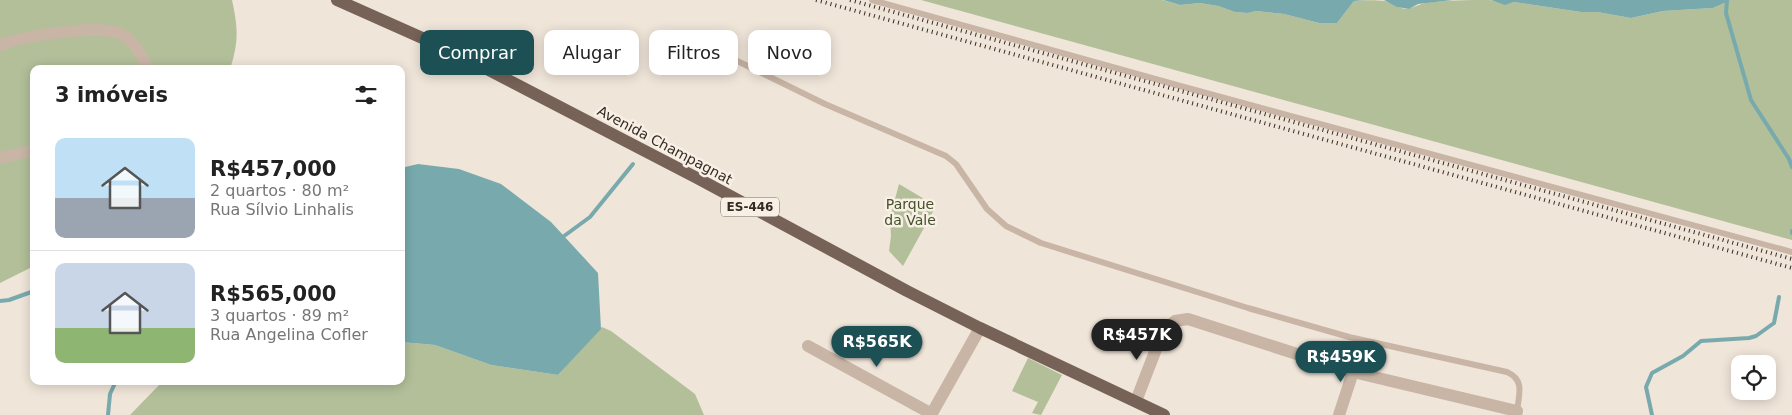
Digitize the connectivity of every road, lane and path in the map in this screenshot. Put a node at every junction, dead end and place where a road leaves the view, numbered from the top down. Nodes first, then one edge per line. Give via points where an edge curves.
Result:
1 (337, 0) edge
2 (872, 0) edge
3 (0, 45) edge
4 (738, 62) edge
5 (145, 65) edge
6 (30, 151) edge
7 (0, 158) edge
8 (1792, 252) edge
9 (980, 328) junction
10 (808, 346) dead end
11 (1353, 372) junction
12 (1136, 401) junction
13 (1516, 413) edge
14 (932, 415) edge
15 (1164, 415) edge
16 (1339, 415) edge

1 - 9 main road, Avenida Champagnat / ES-446 via 456,53
2 - 8 lane
3 - 5 street via 100,29 130,40
4 - 13 lane via 825,104 946,156 956,164 987,209 1006,226 1041,243 1349,337 1507,372 1518,380
6 - 7 street
9 - 12 main road, Avenida Champagnat / ES-446
9 - 14 street
10 - 14 street
11 - 12 street via 1198,321 1175,320 1163,331
11 - 13 street
11 - 16 street
12 - 15 main road, Avenida Champagnat / ES-446

